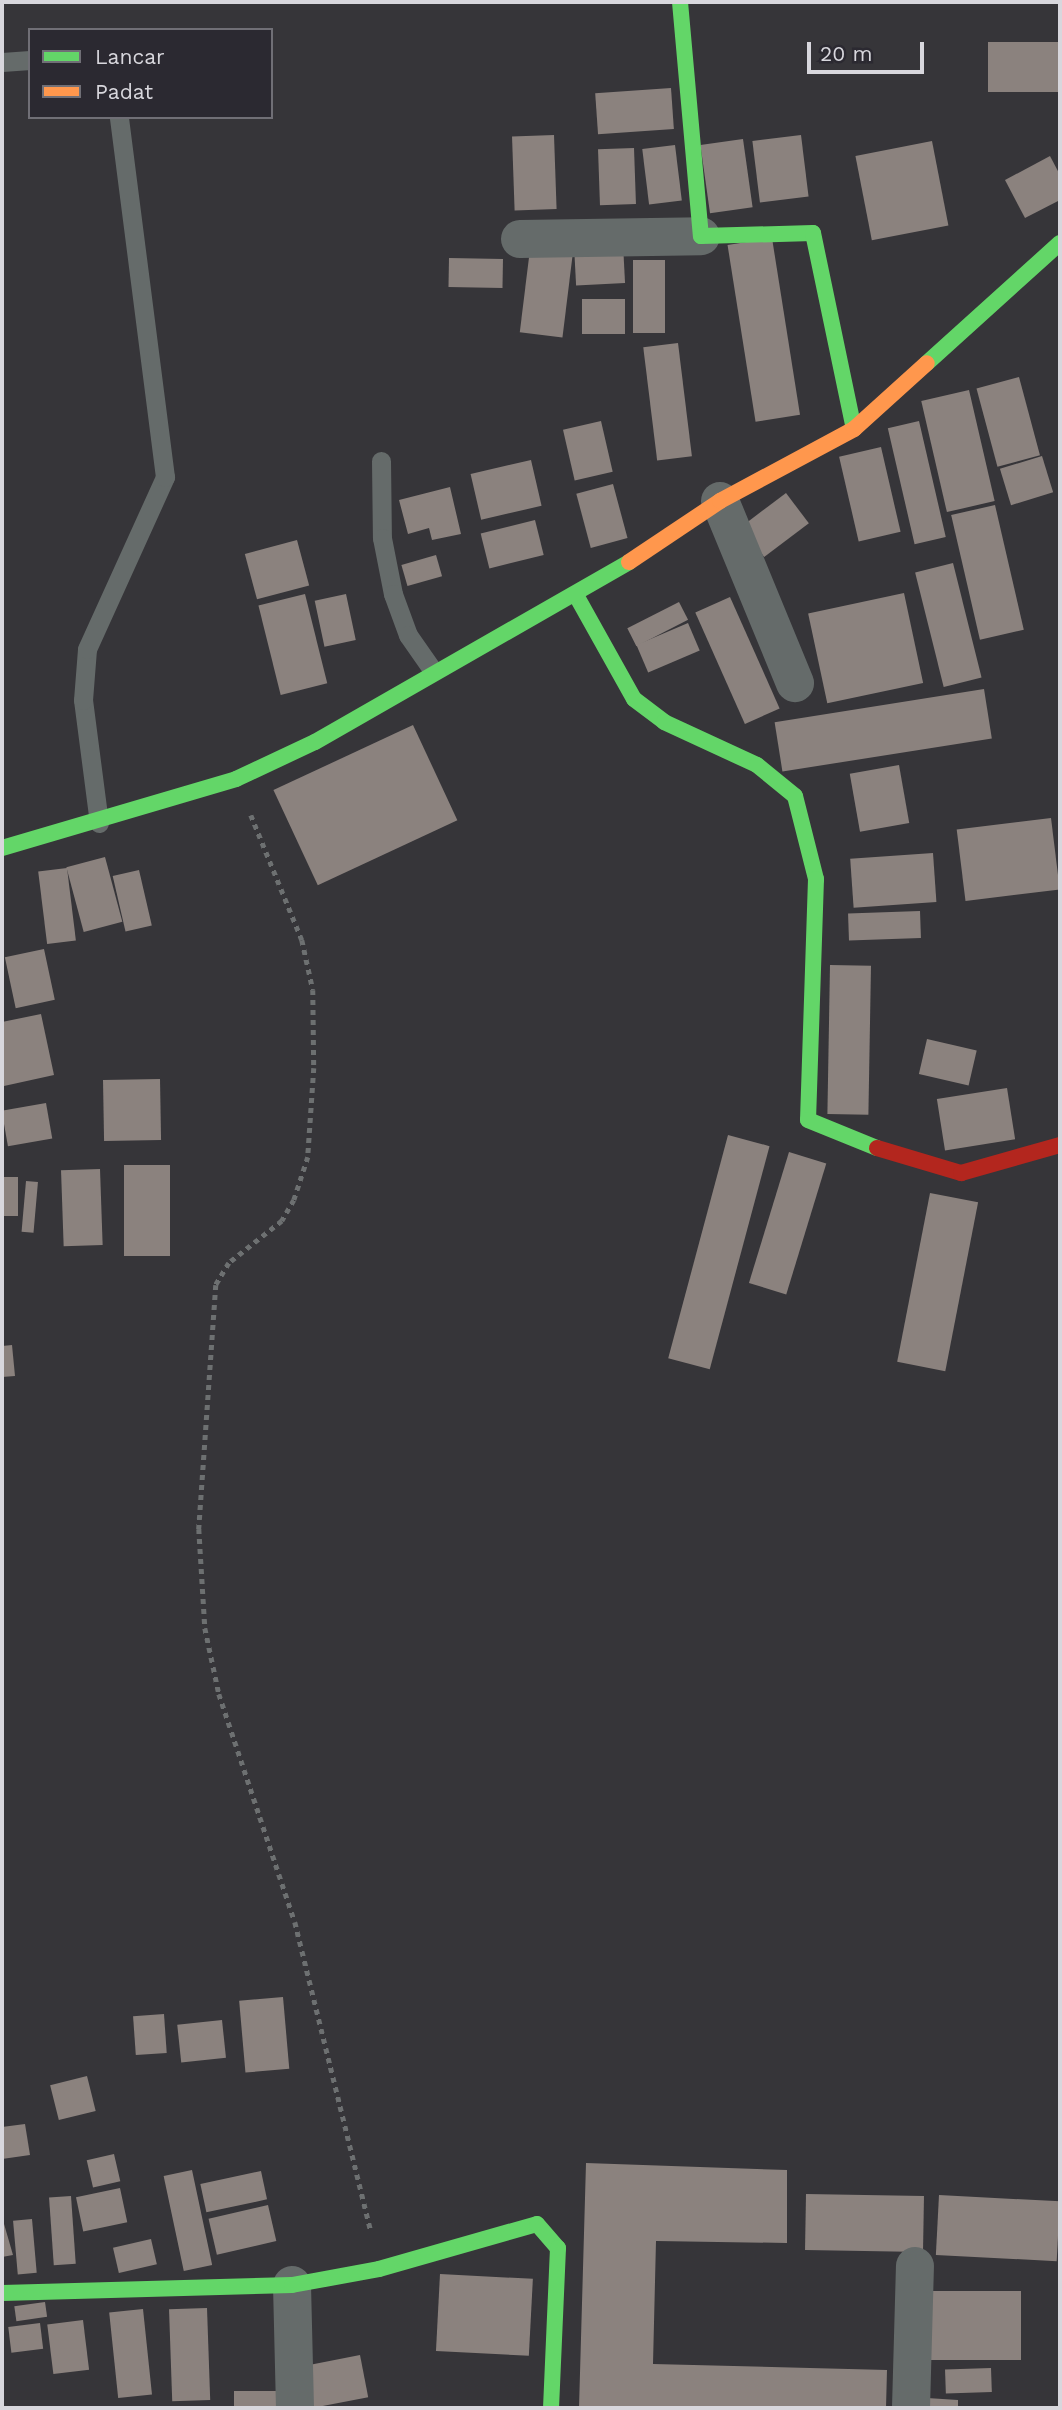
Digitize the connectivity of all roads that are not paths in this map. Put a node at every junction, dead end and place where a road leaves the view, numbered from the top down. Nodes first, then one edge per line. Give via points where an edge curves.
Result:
1 (680, 2) edge
2 (28, 60) edge
3 (2, 62) edge
4 (119, 119) edge
5 (701, 236) junction
6 (520, 239) dead end
7 (1060, 243) edge
8 (854, 429) junction
9 (381, 461) dead end
10 (720, 501) junction
11 (577, 597) junction
12 (430, 668) junction
13 (795, 683) dead end
14 (99, 823) junction
15 (2, 848) edge
16 (1060, 1145) edge
17 (915, 2266) dead end
18 (292, 2285) junction
19 (2, 2292) edge
20 (295, 2408) edge
21 (551, 2408) edge
22 (911, 2408) edge

1 - 5 street
2 - 3 lane
4 - 14 lane via 165,477 87,649 83,701
5 - 6 street
5 - 8 street via 813,233
7 - 8 street
8 - 10 street
9 - 12 lane via 382,538 393,594 408,635
10 - 11 street
10 - 13 street
11 - 12 street
11 - 16 street via 634,699 664,722 757,765 795,796 804,815 816,879 808,1120 913,1162 961,1173
12 - 14 street via 315,742 236,779
14 - 15 street
17 - 22 street
18 - 19 street
18 - 20 street
18 - 21 street via 379,2269 501,2232 537,2224 547,2228 558,2248

